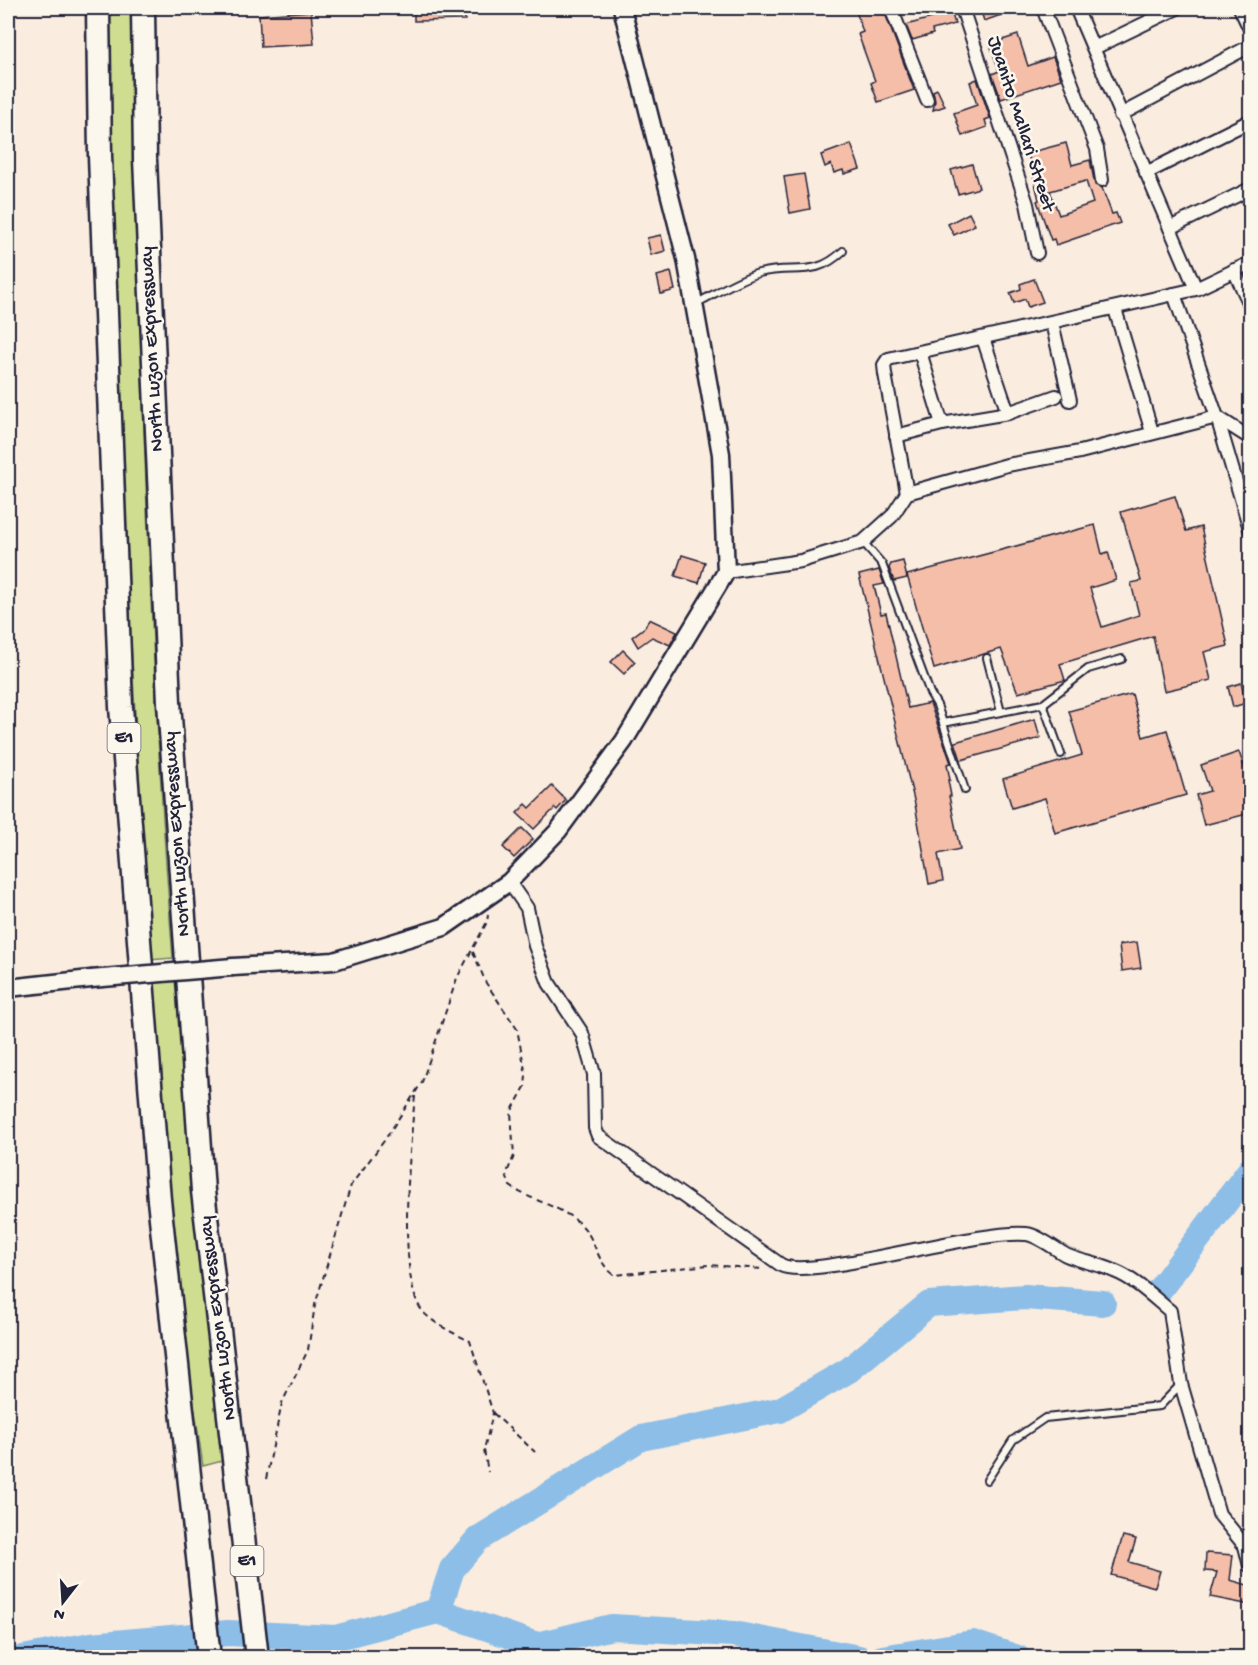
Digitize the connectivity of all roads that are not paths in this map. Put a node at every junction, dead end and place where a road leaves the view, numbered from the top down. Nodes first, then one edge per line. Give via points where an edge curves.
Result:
1 (98, 8) edge
2 (143, 8) edge
3 (622, 8) edge
4 (891, 8) edge
5 (962, 8) edge
6 (1043, 8) edge
7 (1076, 8) edge
8 (1176, 8) edge
9 (1240, 8) edge
10 (1251, 29) edge
11 (1251, 46) edge
12 (1094, 48) junction
13 (927, 100) dead end
14 (1120, 115) junction
15 (1251, 121) edge
16 (1146, 172) junction
17 (1102, 180) dead end
18 (1251, 189) edge
19 (1170, 228) junction
20 (843, 251) dead end
21 (1037, 253) dead end
22 (1251, 263) edge
23 (1234, 270) junction
24 (1196, 289) junction
25 (1174, 294) junction
26 (694, 304) junction
27 (1251, 305) edge
28 (1115, 309) junction
29 (1052, 323) junction
30 (982, 338) junction
31 (920, 352) junction
32 (1056, 396) dead end
33 (1071, 400) dead end
34 (1008, 413) junction
35 (1217, 417) junction
36 (942, 424) junction
37 (1152, 432) junction
38 (896, 436) junction
39 (1251, 438) edge
40 (907, 493) junction
41 (1251, 529) edge
42 (863, 542) junction
43 (726, 572) junction
44 (987, 658) dead end
45 (1122, 660) dead end
46 (1043, 704) junction
47 (1002, 712) junction
48 (943, 723) junction
49 (1061, 754) dead end
50 (965, 790) dead end
51 (509, 882) junction
52 (8, 988) edge
53 (1182, 1384) junction
54 (987, 1480) dead end
55 (1251, 1566) edge
56 (209, 1658) edge
57 (257, 1658) edge

1 - 56 highway, E1 via 121,707 159,1200
2 - 57 highway, North Luzon Expressway / E1 via 145,171 169,702 203,1191
3 - 26 street
4 - 13 street
5 - 21 street, Juanito Mallari Street via 1027,204
6 - 17 street via 1097,149
7 - 12 street
8 - 12 street
9 - 10 street
11 - 14 street
12 - 14 street
14 - 16 street
15 - 16 street
16 - 19 street
18 - 19 street
19 - 24 street
20 - 26 lane via 830,264 758,273
22 - 23 street
23 - 24 street
23 - 27 street
24 - 25 street
25 - 28 street
25 - 35 street
26 - 43 street via 721,454
28 - 29 street
28 - 37 street
29 - 30 street
29 - 33 street
30 - 31 street
30 - 34 street
31 - 36 street
31 - 38 street via 888,359 884,365
32 - 34 street
34 - 36 street
35 - 37 street
35 - 39 street
35 - 41 street
36 - 38 street
37 - 40 street via 1080,452 1007,465
38 - 40 street
40 - 42 street via 892,516
42 - 43 street via 801,561
42 - 48 lane via 882,564
43 - 51 street via 624,741 558,831
44 - 47 lane
45 - 46 lane via 1088,669
46 - 47 lane
46 - 49 lane
47 - 48 lane
48 - 50 lane
51 - 52 street, bridge via 444,927 334,961 233,966
51 - 53 street via 527,908 535,946 549,983 582,1033 594,1074 594,1128 598,1136 789,1269 1027,1234 1069,1256 1115,1271 1137,1283 1170,1311
53 - 54 lane via 1160,1406 1045,1418 1013,1440
53 - 55 street via 1219,1514 1245,1546

